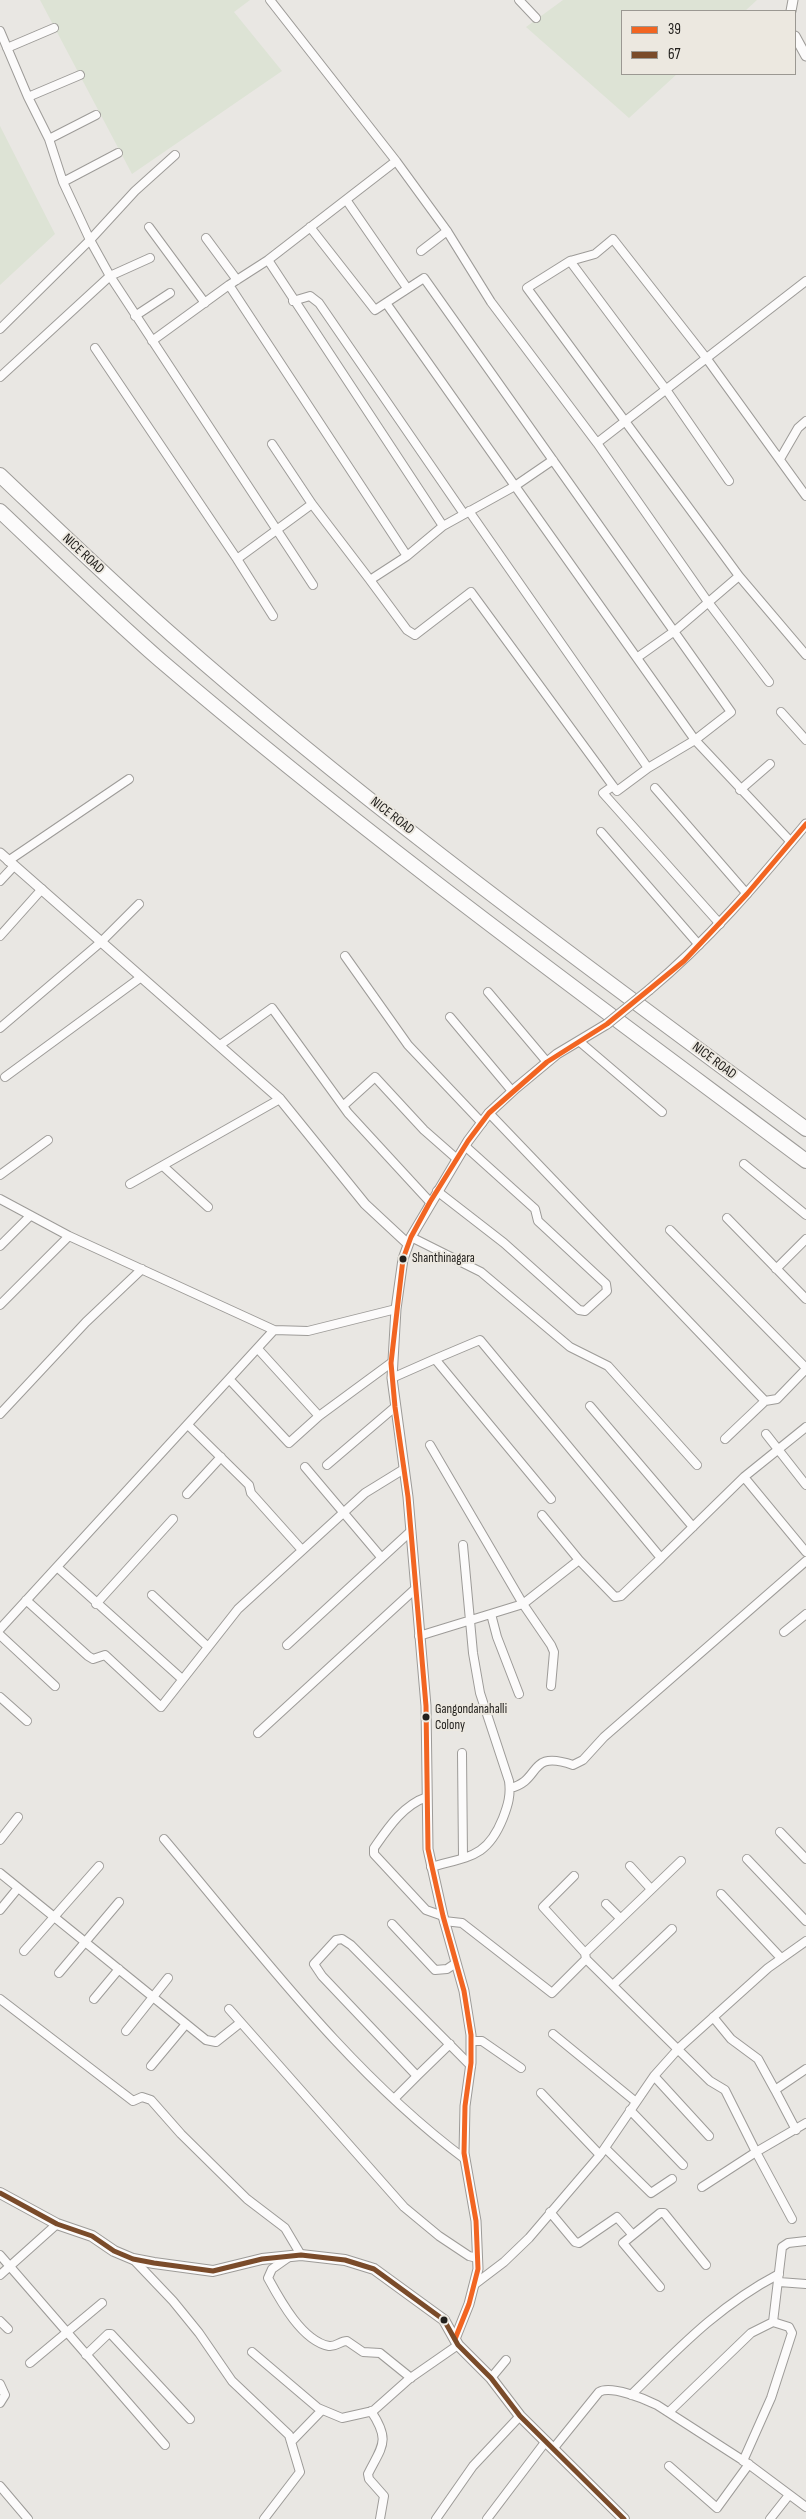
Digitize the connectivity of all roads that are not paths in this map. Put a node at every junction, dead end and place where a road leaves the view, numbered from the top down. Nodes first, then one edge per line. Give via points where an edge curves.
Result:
1 (270, 0) edge
2 (519, 0) edge
3 (536, 18) dead end
4 (54, 28) dead end
5 (0, 31) edge
6 (796, 38) edge
7 (7, 48) junction
8 (806, 56) edge
9 (80, 75) dead end
10 (28, 97) junction
11 (96, 115) dead end
12 (49, 139) junction
13 (118, 153) dead end
14 (175, 155) dead end
15 (396, 161) junction
16 (63, 182) junction
17 (347, 201) junction
18 (149, 227) dead end
19 (310, 227) junction
20 (447, 231) junction
21 (206, 238) dead end
22 (90, 240) junction
23 (421, 251) dead end
24 (150, 258) dead end
25 (268, 260) junction
26 (570, 261) junction
27 (110, 276) junction
28 (237, 280) junction
29 (806, 281) edge
30 (229, 285) junction
31 (407, 288) junction
32 (170, 293) dead end
33 (293, 301) junction
34 (386, 302) junction
35 (205, 303) junction
36 (135, 316) junction
37 (0, 329) edge
38 (152, 342) junction
39 (95, 348) dead end
40 (707, 359) junction
41 (0, 377) edge
42 (666, 391) junction
43 (626, 421) junction
44 (806, 421) edge
45 (597, 443) junction
46 (272, 444) dead end
47 (780, 459) junction
48 (552, 460) junction
49 (0, 475) edge
50 (729, 481) dead end
51 (514, 486) junction
52 (806, 496) edge
53 (312, 504) junction
54 (0, 511) edge
55 (467, 513) junction
56 (443, 526) junction
57 (277, 530) junction
58 (407, 556) junction
59 (237, 559) junction
60 (739, 576) junction
61 (370, 580) junction
62 (313, 585) dead end
63 (708, 602) junction
64 (273, 616) dead end
65 (676, 630) junction
66 (806, 655) edge
67 (638, 657) junction
68 (769, 682) dead end
69 (781, 712) dead end
70 (695, 740) junction
71 (806, 740) edge
72 (770, 764) dead end
73 (648, 768) junction
74 (129, 779) dead end
75 (613, 786) junction
76 (655, 788) dead end
77 (740, 790) junction
78 (806, 824) edge
79 (601, 832) dead end
80 (791, 842) junction
81 (0, 853) edge
82 (11, 864) junction
83 (0, 881) edge
84 (42, 889) junction
85 (747, 894) junction
86 (139, 904) dead end
87 (720, 924) junction
88 (0, 936) edge
89 (101, 942) junction
90 (700, 945) junction
91 (345, 956) dead end
92 (140, 978) junction
93 (488, 992) dead end
94 (450, 1017) dead end
95 (0, 1028) edge
96 (580, 1042) junction
97 (220, 1045) junction
98 (547, 1062) junction
99 (4, 1077) dead end
100 (512, 1091) junction
101 (280, 1098) junction
102 (343, 1106) junction
103 (662, 1112) dead end
104 (489, 1113) junction
105 (482, 1123) junction
106 (806, 1129) edge
107 (48, 1140) dead end
108 (465, 1146) junction
109 (457, 1159) junction
110 (806, 1161) edge
111 (744, 1164) dead end
112 (163, 1166) junction
113 (0, 1175) edge
114 (130, 1184) dead end
115 (437, 1191) junction
116 (0, 1199) edge
117 (430, 1202) junction
118 (208, 1207) dead end
119 (806, 1214) edge
120 (29, 1217) junction
121 (727, 1218) dead end
122 (670, 1230) dead end
123 (70, 1236) junction
124 (806, 1239) edge
125 (409, 1240) junction
126 (0, 1246) edge
127 (142, 1269) junction
128 (776, 1269) junction
129 (806, 1299) edge
130 (0, 1305) edge
131 (396, 1309) junction
132 (274, 1330) junction
133 (258, 1349) junction
134 (434, 1359) junction
135 (391, 1363) junction
136 (806, 1369) edge
137 (392, 1378) junction
138 (230, 1380) junction
139 (765, 1401) junction
140 (590, 1406) dead end
141 (395, 1407) junction
142 (0, 1414) edge
143 (319, 1416) junction
144 (188, 1425) junction
145 (806, 1428) edge
146 (766, 1434) dead end
147 (725, 1439) dead end
148 (430, 1445) dead end
149 (778, 1450) junction
150 (221, 1457) junction
151 (327, 1464) dead end
152 (697, 1465) dead end
153 (305, 1467) dead end
154 (404, 1469) junction
155 (744, 1477) junction
156 (806, 1485) edge
157 (187, 1494) dead end
158 (551, 1499) dead end
159 (344, 1513) junction
160 (542, 1515) dead end
161 (173, 1519) dead end
162 (693, 1527) junction
163 (411, 1531) junction
164 (463, 1545) dead end
165 (302, 1550) junction
166 (806, 1552) edge
167 (381, 1557) junction
168 (661, 1558) junction
169 (579, 1560) junction
170 (806, 1561) edge
171 (57, 1567) junction
172 (414, 1590) junction
173 (152, 1595) dead end
174 (26, 1600) junction
175 (96, 1604) junction
176 (523, 1604) junction
177 (491, 1614) junction
178 (806, 1614) edge
179 (470, 1621) junction
180 (0, 1628) edge
181 (784, 1632) dead end
182 (0, 1635) edge
183 (419, 1636) junction
184 (287, 1645) dead end
185 (208, 1647) junction
186 (182, 1679) junction
187 (54, 1686) dead end
188 (551, 1686) dead end
189 (519, 1694) dead end
190 (0, 1697) edge
191 (27, 1721) dead end
192 (258, 1733) dead end
193 (462, 1753) dead end
194 (510, 1788) junction
195 (427, 1796) junction
196 (18, 1817) dead end
197 (780, 1832) dead end
198 (164, 1839) dead end
199 (0, 1840) edge
200 (463, 1858) junction
201 (747, 1859) dead end
202 (806, 1859) edge
203 (681, 1861) dead end
204 (99, 1866) dead end
205 (431, 1866) junction
206 (630, 1866) dead end
207 (0, 1873) edge
208 (574, 1876) dead end
209 (18, 1888) junction
210 (650, 1889) junction
211 (721, 1894) dead end
212 (119, 1902) dead end
213 (606, 1904) dead end
214 (0, 1910) edge
215 (54, 1916) junction
216 (443, 1918) junction
217 (620, 1918) junction
218 (806, 1921) edge
219 (392, 1924) dead end
220 (672, 1929) dead end
221 (806, 1940) edge
222 (85, 1942) junction
223 (24, 1951) dead end
224 (585, 1956) junction
225 (780, 1958) junction
226 (456, 1963) junction
227 (119, 1969) junction
228 (59, 1973) dead end
229 (168, 1978) dead end
230 (613, 1984) junction
231 (154, 1997) junction
232 (94, 1998) dead end
233 (0, 1999) edge
234 (228, 2009) dead end
235 (713, 2018) junction
236 (240, 2023) junction
237 (186, 2024) junction
238 (126, 2031) dead end
239 (554, 2034) dead end
240 (471, 2041) junction
241 (450, 2044) junction
242 (679, 2048) junction
243 (151, 2066) dead end
244 (471, 2066) junction
245 (521, 2068) dead end
246 (806, 2069) edge
247 (417, 2076) junction
248 (654, 2076) junction
249 (775, 2090) junction
250 (541, 2093) dead end
251 (394, 2099) junction
252 (636, 2102) junction
253 (630, 2110) junction
254 (806, 2123) edge
255 (796, 2130) junction
256 (710, 2136) dead end
257 (602, 2152) junction
258 (756, 2152) junction
259 (465, 2159) junction
260 (683, 2165) dead end
261 (672, 2179) dead end
262 (702, 2187) dead end
263 (0, 2193) edge
264 (550, 2212) junction
265 (792, 2219) dead end
266 (57, 2224) junction
267 (632, 2234) junction
268 (806, 2241) edge
269 (0, 2255) edge
270 (301, 2255) junction
271 (289, 2256) junction
272 (477, 2258) junction
273 (133, 2259) junction
274 (706, 2265) dead end
275 (10, 2266) junction
276 (0, 2275) edge
277 (779, 2278) junction
278 (475, 2284) junction
279 (806, 2284) edge
280 (660, 2287) dead end
281 (102, 2303) dead end
282 (0, 2321) edge
283 (773, 2322) junction
284 (8, 2330) dead end
285 (66, 2333) junction
286 (457, 2342) junction
287 (252, 2352) dead end
288 (86, 2355) junction
289 (506, 2360) dead end
290 (30, 2363) dead end
291 (411, 2378) junction
292 (491, 2378) junction
293 (0, 2384) edge
294 (631, 2395) junction
295 (0, 2403) edge
296 (322, 2410) junction
297 (371, 2411) junction
298 (669, 2412) junction
299 (520, 2416) junction
300 (190, 2419) dead end
301 (292, 2441) junction
302 (165, 2444) dead end
303 (549, 2445) junction
304 (746, 2463) junction
305 (669, 2466) dead end
306 (0, 2486) edge
307 (789, 2495) junction
308 (806, 2507) edge
309 (28, 2519) edge
310 (264, 2519) edge
311 (380, 2519) edge
312 (436, 2519) edge
313 (486, 2519) edge
314 (624, 2519) edge
315 (770, 2519) edge

1 - 15 street
2 - 3 street
4 - 7 street
5 - 7 street
6 - 8 street
7 - 10 street
9 - 10 street
10 - 12 street
11 - 12 street
12 - 16 street
13 - 16 street
14 - 22 street via 135,191
15 - 17 street
15 - 20 street
16 - 22 street
17 - 19 street
17 - 31 street
18 - 35 street
19 - 25 street
19 - 34 street via 375,310
20 - 23 street
20 - 45 street via 491,302
21 - 28 street
22 - 27 street
22 - 37 street
24 - 27 street
25 - 28 street
25 - 33 street
26 - 40 street via 594,254 613,239
26 - 42 street
26 - 43 street via 527,288
27 - 36 street
27 - 41 street
28 - 30 street
29 - 40 street
30 - 35 street
30 - 58 street
31 - 34 street
31 - 48 street via 424,278
32 - 36 street
33 - 55 street via 310,296 319,303
33 - 56 street
34 - 51 street
35 - 38 street
36 - 38 street
38 - 57 street
39 - 59 street
40 - 42 street
40 - 47 street
42 - 43 street
42 - 50 street
43 - 45 street
43 - 60 street
44 - 47 street via 798,428
45 - 63 street
46 - 53 street
47 - 52 street
48 - 51 street
48 - 65 street
49 - 106 highway, NICE ROAD via 172,635 313,753 406,828
51 - 55 street
51 - 67 street
53 - 57 street
53 - 61 street
54 - 110 highway, NICE ROAD via 157,657 297,774
55 - 56 street
55 - 73 street
56 - 58 street
57 - 59 street
57 - 62 street
58 - 61 street
59 - 64 street
60 - 63 street
60 - 66 street
61 - 75 street via 407,630 415,635 471,592
63 - 65 street
63 - 68 street
65 - 67 street
65 - 70 street via 731,712
67 - 70 street
69 - 71 street
70 - 73 street
70 - 77 street
72 - 77 street
73 - 75 street via 617,791
74 - 82 street
75 - 87 street via 603,793
76 - 85 street
77 - 80 street
78 - 80 street
79 - 90 street
80 - 85 street
81 - 82 street
82 - 83 street
82 - 84 street
84 - 88 street
84 - 89 street
85 - 87 street
86 - 89 street
87 - 90 street
89 - 92 street
89 - 95 street
90 - 96 street, bridge via 607,1024
91 - 105 street via 408,1045
92 - 97 street
92 - 99 street
93 - 98 street
94 - 100 street
96 - 98 street
96 - 103 street
97 - 101 street
97 - 102 street via 272,1008
98 - 100 street
100 - 104 street
101 - 112 street
101 - 125 street via 365,1204
102 - 109 street via 375,1077 424,1130
102 - 117 street
104 - 105 street
104 - 139 street
105 - 108 street
107 - 113 street
108 - 109 street
108 - 115 street via 535,1209 538,1221 606,1284 607,1291 585,1311 579,1310 504,1243
109 - 115 street
111 - 119 street
112 - 114 street
112 - 118 street
115 - 117 street
116 - 120 street
117 - 125 street
120 - 123 street
120 - 126 street
121 - 128 street
122 - 136 street
123 - 127 street
123 - 130 street
124 - 128 street
125 - 131 street via 402,1259
125 - 152 street via 481,1272 570,1347 608,1366
127 - 132 street
127 - 142 street via 86,1322
128 - 129 street
131 - 132 street via 308,1331
131 - 135 street
132 - 133 street
133 - 138 street
133 - 143 street
134 - 137 street
134 - 158 street
134 - 168 street via 480,1340
135 - 137 street
135 - 143 street
136 - 139 street via 777,1399
137 - 141 street
138 - 143 street via 289,1443
138 - 144 street
139 - 147 street
140 - 162 street
141 - 151 street
141 - 154 street
144 - 150 street
144 - 171 street
145 - 149 street
146 - 149 street
148 - 176 street
149 - 155 street
149 - 156 street
150 - 157 street
150 - 165 street via 249,1485 251,1493
153 - 159 street
154 - 159 street via 366,1493
154 - 163 street
155 - 162 street
155 - 166 street
159 - 165 street
159 - 167 street
160 - 169 street
161 - 175 street
162 - 168 street
163 - 167 street
163 - 172 street
164 - 179 street
165 - 185 street via 238,1609
167 - 184 street
168 - 169 street via 621,1596 615,1597
169 - 176 street
170 - 194 street via 604,1737 583,1760 573,1765 557,1759 549,1760 522,1783
171 - 174 street
171 - 175 street
172 - 183 street
172 - 192 street
173 - 185 street
174 - 180 street
174 - 186 street via 88,1656 94,1659 105,1655 161,1707
175 - 186 street
176 - 177 street
176 - 188 street via 552,1645
177 - 179 street
177 - 189 street via 496,1637
178 - 181 street
179 - 183 street
179 - 194 street via 480,1693
182 - 187 street
183 - 195 street via 426,1711
185 - 186 street
190 - 191 street
193 - 200 street
194 - 200 street via 507,1808 496,1838 485,1850
195 - 205 street
195 - 216 street via 415,1801 400,1815 374,1848 374,1854 426,1910
196 - 199 street
197 - 202 street
198 - 251 street via 312,2013
200 - 205 street
201 - 218 street
203 - 210 street
204 - 215 street
205 - 216 street
206 - 210 street
207 - 209 street
208 - 224 street via 543,1907
209 - 214 street
209 - 215 street
210 - 217 street
211 - 225 street
212 - 222 street
213 - 217 street
215 - 222 street
215 - 223 street
216 - 224 street via 462,1923 552,1993
216 - 226 street
217 - 224 street
219 - 226 street via 435,1970 447,1970
220 - 230 street
221 - 225 street
222 - 227 street
222 - 228 street
224 - 230 street
225 - 235 street
226 - 240 street via 464,1991
227 - 231 street
227 - 232 street
229 - 231 street
230 - 242 street
231 - 237 street
231 - 238 street
233 - 270 street via 133,2101 142,2097 151,2100 247,2199 285,2228
234 - 236 street
235 - 242 street
235 - 249 street via 732,2039 758,2059
236 - 237 street via 216,2042 210,2042
236 - 272 street via 404,2207 439,2236
237 - 243 street
239 - 252 street
240 - 244 street
240 - 245 street via 482,2041
241 - 244 street
241 - 247 street
241 - 247 street via 351,1945 342,1939 326,1950 314,1964 315,1968
242 - 248 street
242 - 258 street via 710,2081 725,2090
244 - 259 street via 465,2106
246 - 249 street
247 - 251 street
248 - 252 street
248 - 256 street
249 - 255 street
250 - 257 street
251 - 259 street
252 - 253 street
253 - 257 street
253 - 260 street
254 - 255 street
255 - 258 street
257 - 261 street via 651,2193
257 - 264 street
258 - 262 street
258 - 265 street
259 - 272 street via 476,2221
263 - 266 main road
264 - 267 street via 575,2242 579,2243 617,2217
264 - 278 street via 504,2262
266 - 273 main road via 92,2236
266 - 275 street
267 - 274 street via 664,2213
267 - 280 street via 624,2245
268 - 277 street via 782,2247
269 - 275 street
270 - 271 main road
270 - 286 main road via 345,2260 374,2269 444,2320
271 - 273 main road via 213,2271
271 - 291 street via 272,2270 268,2278 303,2330 325,2345 334,2346 347,2341 363,2352 380,2353
272 - 278 street
273 - 301 street via 179,2307 232,2381
275 - 276 street
275 - 285 street
277 - 279 street
277 - 283 street
277 - 294 street via 756,2286 708,2320
278 - 286 street
281 - 285 street
282 - 284 street
283 - 298 street via 751,2333
283 - 304 street via 789,2327 792,2333
285 - 288 street
285 - 290 street
286 - 291 street
286 - 292 main road
287 - 296 street
288 - 300 street via 108,2334 112,2334
288 - 302 street
289 - 292 street
291 - 297 street via 385,2403
292 - 299 main road
293 - 295 street via 5,2395
294 - 298 street
294 - 303 street via 604,2389 599,2392
296 - 297 street via 342,2418
296 - 301 street
297 - 311 street via 380,2425 382,2439 381,2450 368,2474 384,2496
298 - 304 street
299 - 303 main road
299 - 312 street via 472,2466
301 - 310 street via 300,2472
303 - 313 street
303 - 314 main road
304 - 305 street via 717,2508
304 - 307 street
306 - 309 street
307 - 308 street
307 - 315 street

